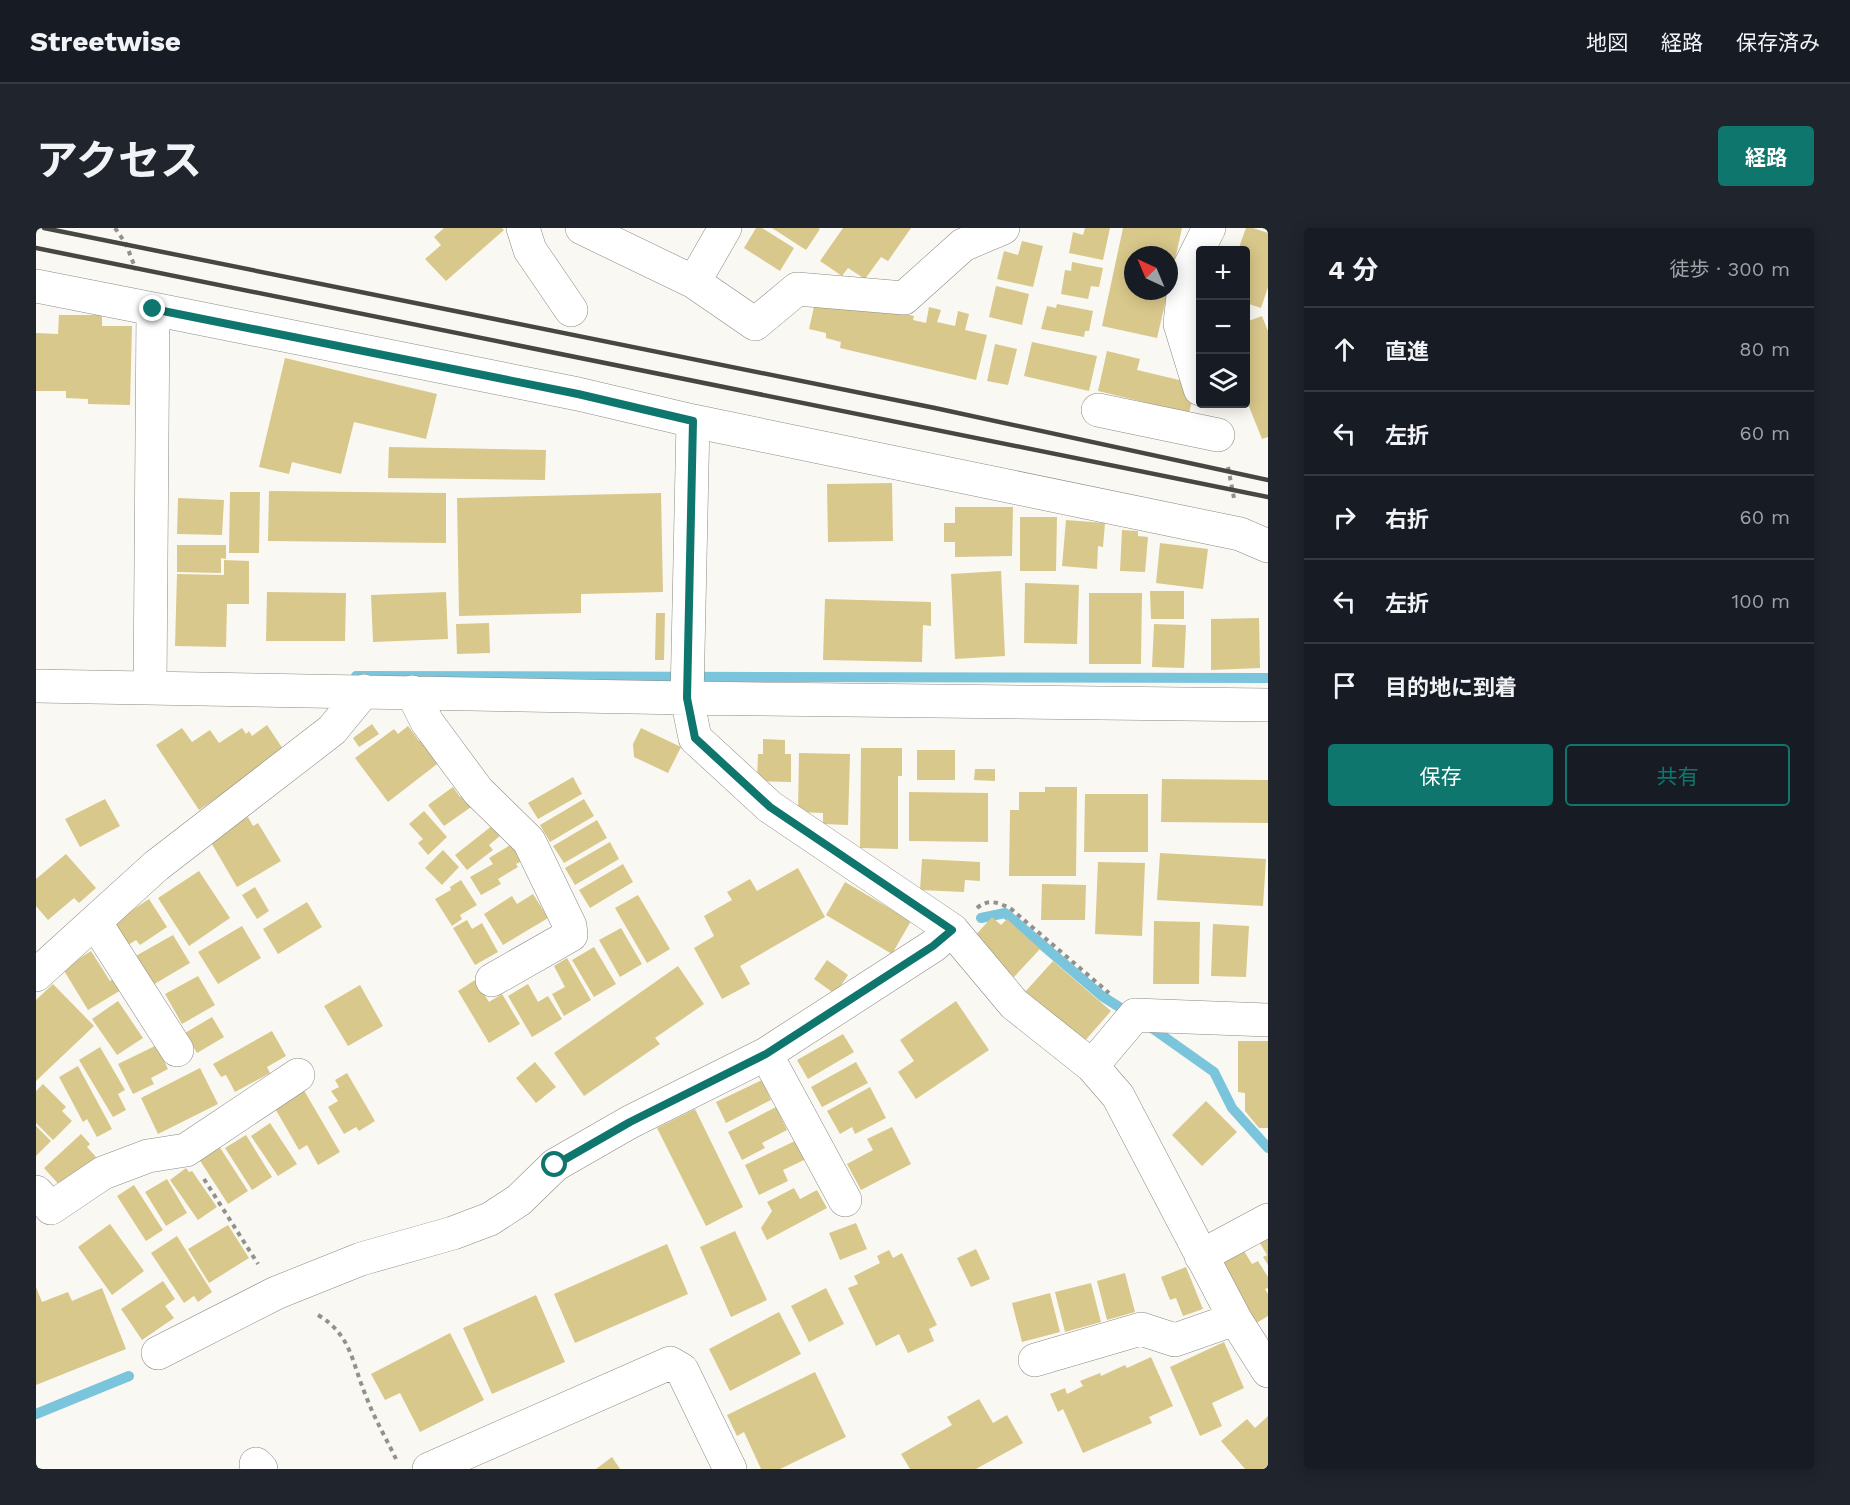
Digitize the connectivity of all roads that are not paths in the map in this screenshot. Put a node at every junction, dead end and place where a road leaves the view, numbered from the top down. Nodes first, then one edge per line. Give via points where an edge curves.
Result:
1 (523, 228) edge
2 (582, 228) edge
3 (725, 228) edge
4 (1003, 228) edge
5 (1209, 228) edge
6 (694, 282) junction
7 (36, 286) edge
8 (153, 309) junction
9 (571, 310) dead end
10 (1196, 376) edge
11 (1208, 408) edge
12 (1098, 410) dead end
13 (693, 421) junction
14 (1254, 540) edge
15 (36, 686) edge
16 (150, 688) junction
17 (364, 691) junction
18 (412, 692) junction
19 (687, 698) junction
20 (1268, 705) edge
21 (95, 922) junction
22 (952, 930) junction
23 (36, 975) edge
24 (492, 980) dead end
25 (1268, 1020) edge
26 (177, 1050) dead end
27 (766, 1054) junction
28 (1092, 1066) junction
29 (298, 1075) dead end
30 (845, 1200) dead end
31 (41, 1210) edge
32 (1268, 1220) edge
33 (1201, 1256) junction
34 (1235, 1319) junction
35 (158, 1353) dead end
36 (1035, 1360) dead end
37 (1268, 1371) edge
38 (429, 1469) edge
39 (730, 1469) edge

1 - 9 street via 530,250
2 - 6 street
3 - 6 street
4 - 6 street via 963,245 904,298 796,289 755,324
5 - 10 street via 1185,276 1180,324
7 - 8 street
8 - 13 street via 578,394
8 - 16 street
11 - 12 street via 1218,435
13 - 14 street
13 - 19 street
15 - 16 street
16 - 17 street
17 - 18 street
17 - 21 street via 332,730 156,866
18 - 19 street
18 - 24 street via 427,722 478,791 529,841 570,926 571,935
19 - 20 street
19 - 22 street via 695,738 770,807
21 - 23 street
21 - 26 street
22 - 27 street
22 - 28 street via 1014,1004
25 - 28 street via 1129,1022
27 - 30 street
27 - 35 street via 630,1122 555,1165 519,1200 490,1219 361,1259 276,1293
28 - 33 street via 1118,1096
29 - 31 street via 186,1150 147,1156 103,1173
32 - 33 street
33 - 34 street
34 - 36 street via 1175,1340 1141,1329
34 - 37 street
38 - 39 street via 670,1363 682,1370

